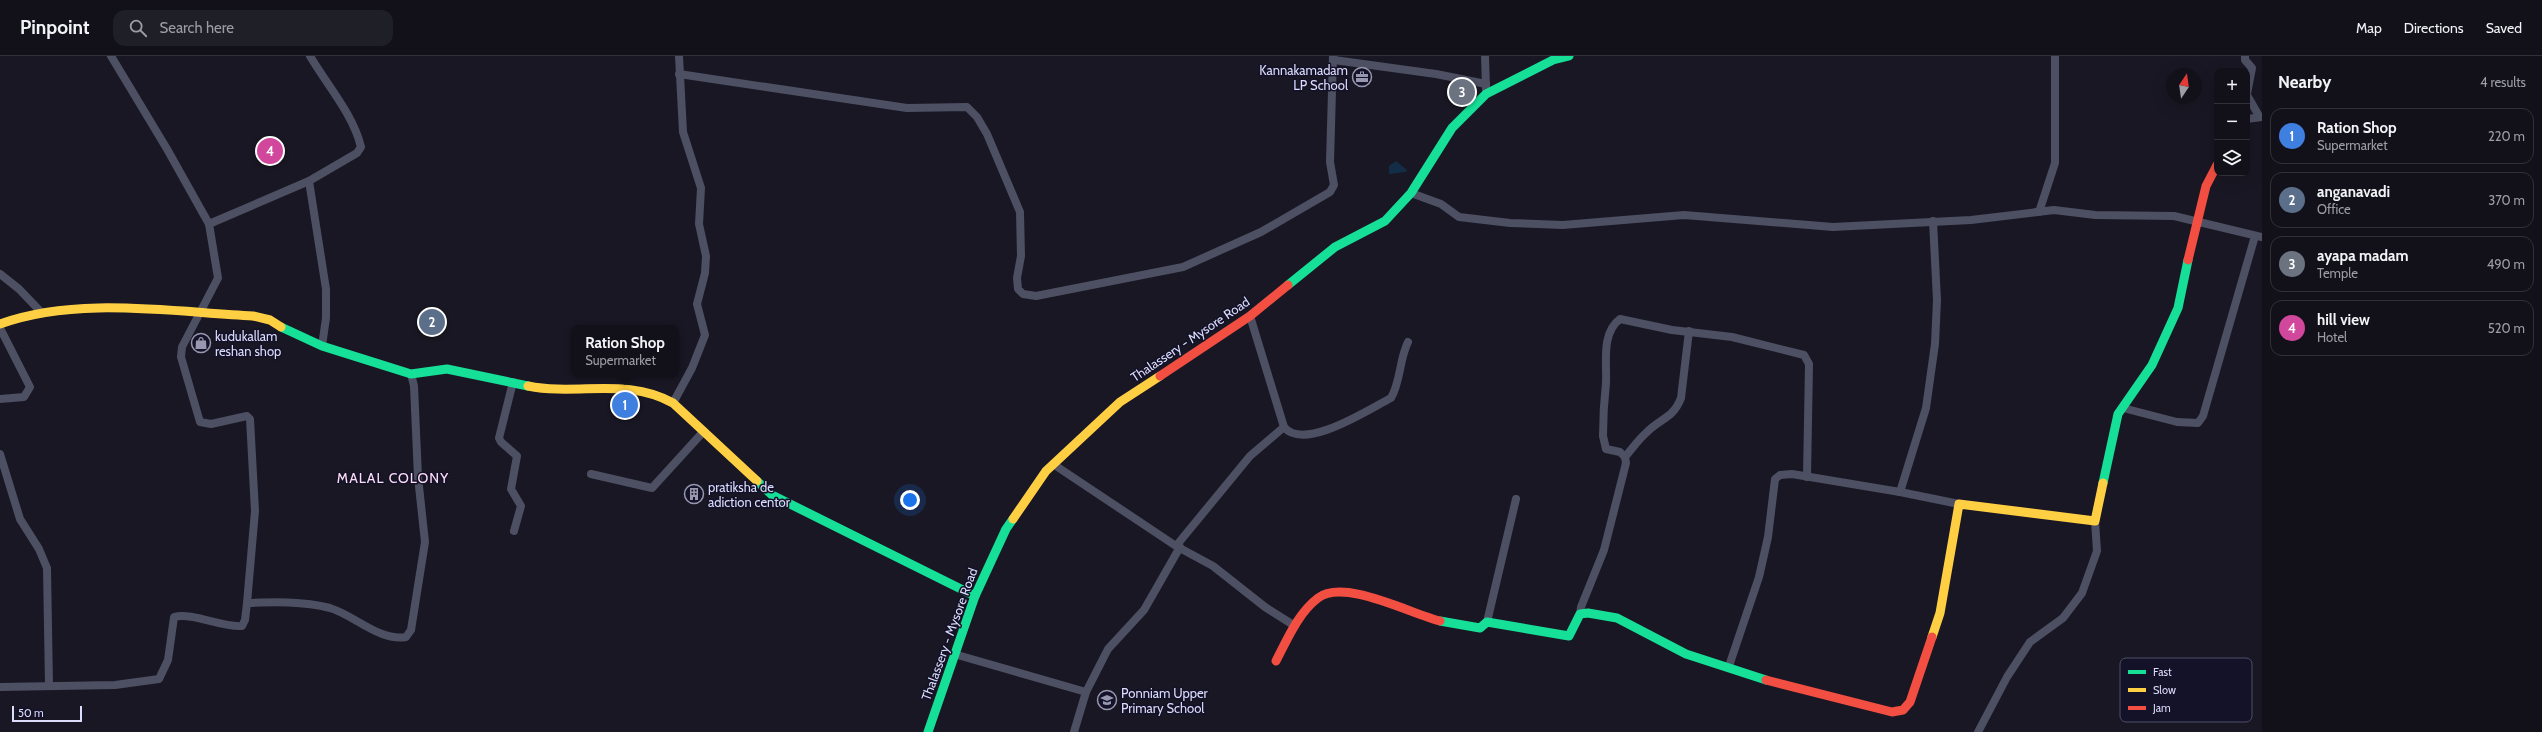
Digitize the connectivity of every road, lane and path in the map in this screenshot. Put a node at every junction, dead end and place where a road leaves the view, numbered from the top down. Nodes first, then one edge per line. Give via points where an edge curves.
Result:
1 (111, 56) edge
2 (310, 56) edge
3 (679, 56) edge
4 (1485, 56) edge
5 (1569, 56) edge
6 (2055, 56) edge
7 (2245, 56) edge
8 (1333, 58) edge
9 (679, 74) junction
10 (2250, 79) edge
11 (1486, 89) junction
12 (2250, 100) edge
13 (2260, 116) edge
14 (2250, 118) edge
15 (2214, 171) edge
16 (309, 181) junction
17 (1411, 193) junction
18 (2040, 212) junction
19 (2196, 220) junction
20 (1933, 221) junction
21 (209, 224) junction
22 (2259, 236) edge
23 (0, 274) edge
24 (41, 312) junction
25 (201, 313) junction
26 (1250, 316) junction
27 (0, 324) edge
28 (0, 328) edge
29 (1689, 331) junction
30 (1408, 342) dead end
31 (322, 346) junction
32 (411, 374) junction
33 (513, 382) junction
34 (0, 399) edge
35 (673, 403) junction
36 (2123, 408) junction
37 (1284, 426) junction
38 (704, 431) junction
39 (0, 454) edge
40 (1625, 458) junction
41 (1053, 464) junction
42 (591, 474) dead end
43 (1807, 477) junction
44 (1900, 492) junction
45 (1516, 499) dead end
46 (1959, 504) junction
47 (2095, 521) junction
48 (514, 531) dead end
49 (1178, 546) junction
50 (975, 596) junction
51 (247, 603) junction
52 (1580, 614) junction
53 (1487, 622) junction
54 (1295, 626) junction
55 (954, 654) junction
56 (1276, 661) dead end
57 (1729, 666) junction
58 (49, 686) junction
59 (0, 687) edge
60 (1086, 692) junction
61 (928, 732) edge
62 (1074, 732) edge
63 (1978, 732) edge

1 - 21 street
2 - 16 street via 323,80 336,96 359,138 361,147 357,153
3 - 9 street
4 - 11 street
5 - 11 street, Thalassery - Mysore Road via 1553,60
6 - 18 street via 2055,163
7 - 10 street via 2245,60 2252,68
8 - 9 street via 1330,162 1334,185 1330,192 1261,232 1183,267 1036,296 1023,294 1018,289 1021,256 1020,212 987,134 977,117 967,107 907,108
8 - 11 street via 1436,74
9 - 35 street via 683,132 701,188 699,224 706,256 705,273 697,304 705,335 692,368
11 - 17 street, Thalassery - Mysore Road via 1452,128
12 - 13 street
13 - 14 street
15 - 19 street via 2206,186
16 - 21 street
16 - 31 street via 326,289 326,318
17 - 20 street via 1441,204 1459,217 1510,223 1562,225 1684,215 1833,227
17 - 26 street, Thalassery - Mysore Road via 1385,221 1335,247
18 - 19 street via 2054,210 2095,215 2151,214
18 - 20 street via 1978,220
19 - 22 street
19 - 36 street via 2178,308 2152,365
20 - 44 street via 1937,300 1935,344 1926,408
21 - 25 street via 218,278
22 - 36 street via 2203,416 2198,423 2177,422
23 - 24 street
24 - 25 street via 145,310
24 - 27 street
25 - 31 street via 253,316 270,320 289,332
25 - 51 street via 182,347 181,357 197,418 200,422 211,424 247,416 250,419 255,511
26 - 37 street via 1272,395
26 - 41 street, Thalassery - Mysore Road via 1120,402
28 - 34 street via 30,387 24,397
29 - 40 street via 1681,398 1677,408 1671,416 1646,432
29 - 40 street via 1620,319 1614,324 1608,336 1605,359 1603,436 1606,448 1620,452
29 - 43 street via 1732,337 1804,355 1809,364
30 - 37 street via 1402,353 1397,388 1392,398 1326,430 1297,436 1288,432
31 - 32 street
32 - 33 street via 447,369
32 - 51 street via 425,542 411,630 406,637 383,634 331,608 294,601
33 - 35 street via 544,389 638,389 657,394
33 - 48 street via 499,438 517,456 511,489 521,506
35 - 38 street
36 - 47 street via 2118,414
37 - 49 street via 1250,456
38 - 42 street via 652,488
38 - 50 street via 772,495
39 - 58 street via 20,519 39,549 47,568
40 - 52 street via 1621,489 1604,550
41 - 49 street
41 - 50 street, Thalassery - Mysore Road via 1006,529
43 - 44 street
43 - 57 street via 1780,474 1775,478 1768,537 1759,577
44 - 46 street
45 - 53 street
46 - 47 street
46 - 57 street via 1940,612 1910,702 1903,710 1892,712 1866,707 1760,678
47 - 63 street via 2097,551 2082,593 2063,618 2030,642 2007,677
49 - 54 street via 1213,566 1265,607
49 - 60 street via 1144,610 1108,649
50 - 55 street, Thalassery - Mysore Road
51 - 58 street via 242,626 233,627 204,620 174,617 168,660 159,679 136,684
52 - 53 street via 1569,636
52 - 57 street via 1617,618 1686,654
53 - 54 street via 1480,628 1457,624 1345,591 1335,591 1325,593 1312,603
54 - 56 street
55 - 60 street
55 - 61 street, Thalassery - Mysore Road
58 - 59 street
60 - 62 street

